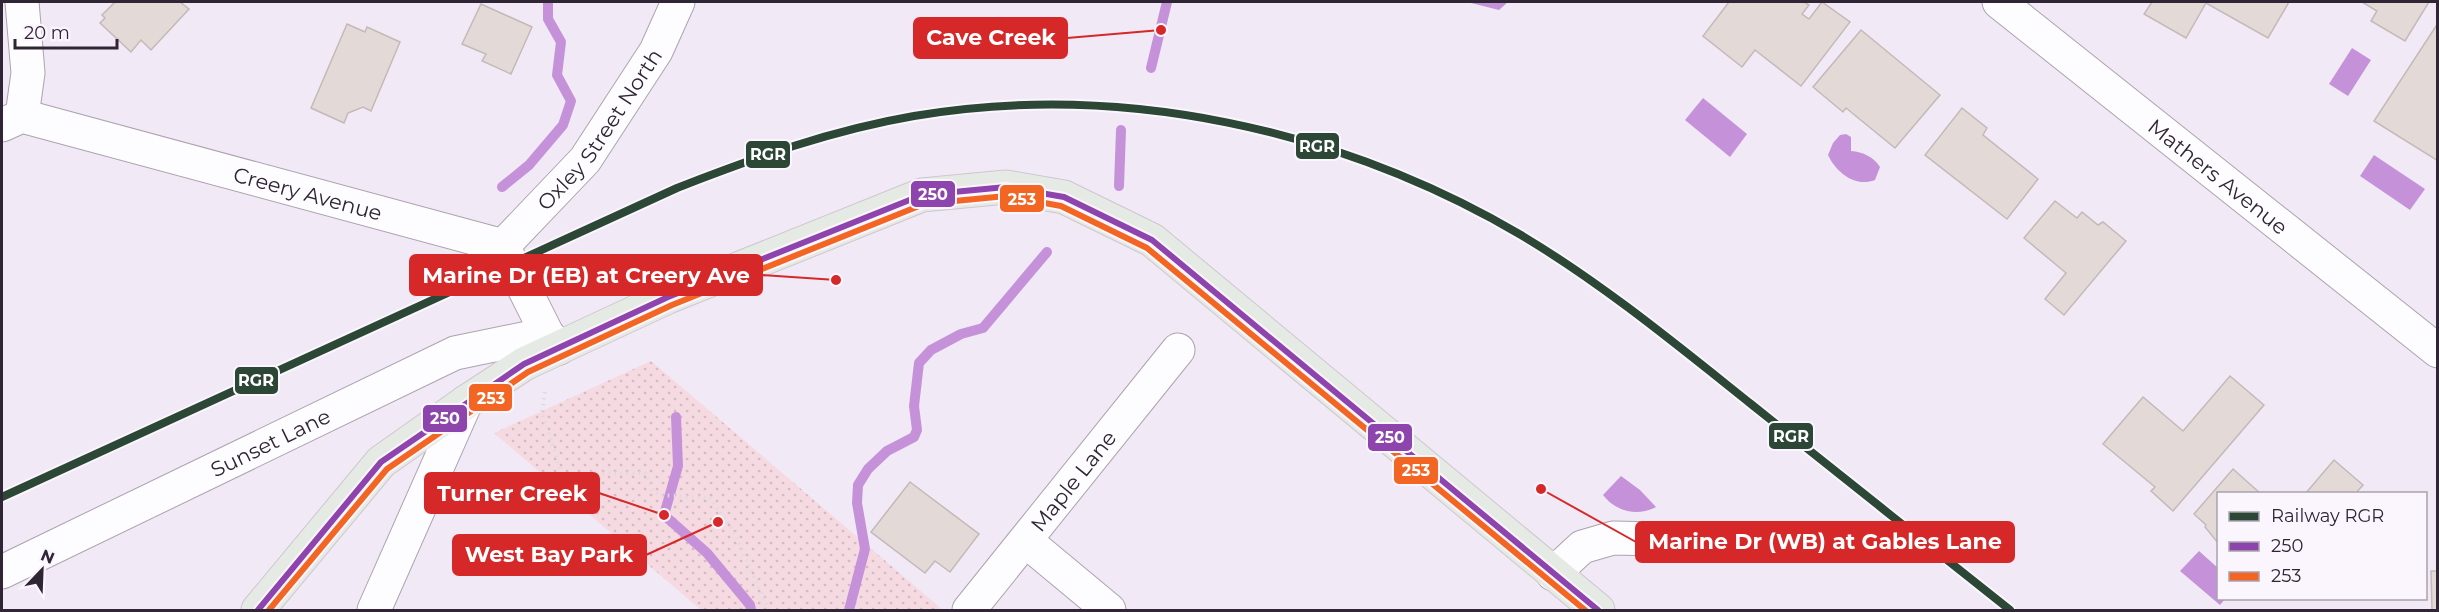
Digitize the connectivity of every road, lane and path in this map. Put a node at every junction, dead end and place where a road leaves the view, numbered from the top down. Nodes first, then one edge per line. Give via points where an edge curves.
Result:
1 (22, 2) edge
2 (678, 2) edge
3 (1999, 2) edge
4 (12, 121) edge
5 (503, 246) junction
6 (553, 341) junction
7 (1178, 350) dead end
8 (2438, 351) edge
9 (466, 402) junction
10 (544, 402) dead end
11 (1026, 542) junction
12 (1850, 543) dead end
13 (2, 572) edge
14 (1552, 574) junction
15 (258, 610) edge
16 (374, 610) edge
17 (769, 610) edge
18 (969, 610) edge
19 (1109, 610) edge
20 (1598, 610) edge

1 - 4 street via 28,73
2 - 5 street, Oxley Street North via 656,51 585,160
3 - 8 street, Mathers Avenue
4 - 5 street, Creery Avenue
5 - 6 street
6 - 9 main road
6 - 13 street, Sunset Lane via 455,353
6 - 14 main road via 922,195 1005,187 1064,197 1152,240
7 - 11 street, Maple Lane
9 - 15 main road via 381,462
9 - 16 street
10 - 17 path via 542,413 562,474 645,472 652,490 660,495 710,498 734,532
11 - 18 street, Maple Lane
11 - 19 street
12 - 14 street via 1613,538 1582,547
14 - 20 main road

